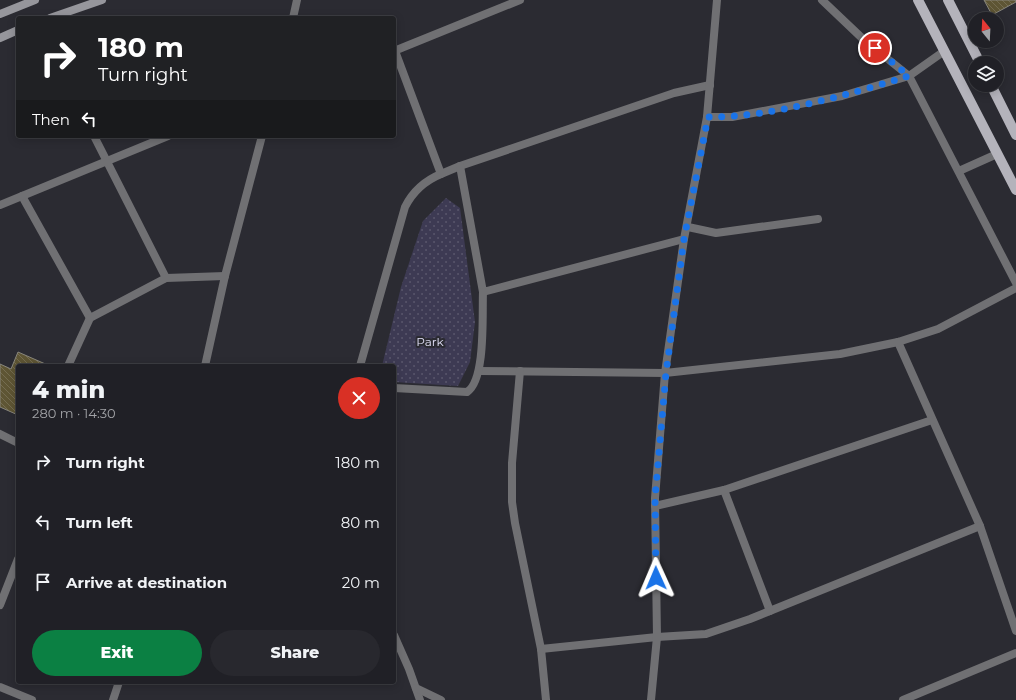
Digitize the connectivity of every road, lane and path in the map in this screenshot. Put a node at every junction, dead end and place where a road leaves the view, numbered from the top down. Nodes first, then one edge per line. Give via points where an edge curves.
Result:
1 (35, 0) edge
2 (102, 0) edge
3 (297, 0) edge
4 (520, 0) edge
5 (716, 0) edge
6 (822, 0) edge
7 (918, 0) edge
8 (948, 0) edge
9 (0, 14) edge
10 (56, 16) edge
11 (293, 16) edge
12 (16, 31) edge
13 (0, 38) edge
14 (396, 50) edge
15 (943, 52) junction
16 (396, 56) edge
17 (976, 56) edge
18 (909, 76) junction
19 (710, 85) junction
20 (994, 92) edge
21 (708, 117) junction
22 (1016, 135) edge
23 (95, 138) edge
24 (163, 138) edge
25 (261, 138) edge
26 (997, 154) junction
27 (106, 161) junction
28 (460, 166) junction
29 (959, 171) junction
30 (441, 174) junction
31 (1016, 190) edge
32 (22, 196) junction
33 (0, 205) edge
34 (818, 219) dead end
35 (688, 227) junction
36 (684, 239) junction
37 (225, 276) junction
38 (166, 278) junction
39 (1016, 283) edge
40 (1016, 288) edge
41 (483, 292) junction
42 (90, 318) junction
43 (898, 342) junction
44 (69, 364) edge
45 (205, 364) edge
46 (361, 364) edge
47 (479, 371) junction
48 (520, 371) junction
49 (666, 373) junction
50 (396, 388) edge
51 (932, 420) junction
52 (0, 434) edge
53 (16, 442) edge
54 (724, 490) junction
55 (655, 506) junction
56 (980, 526) junction
57 (16, 564) edge
58 (0, 605) edge
59 (770, 611) junction
60 (1016, 631) edge
61 (657, 636) junction
62 (396, 640) edge
63 (541, 649) junction
64 (1016, 653) edge
65 (118, 684) edge
66 (0, 687) edge
67 (416, 688) junction
68 (27, 699) edge
69 (113, 700) edge
70 (420, 700) edge
71 (441, 700) edge
72 (546, 700) edge
73 (652, 700) edge
74 (903, 700) edge

1 - 9 main road
2 - 10 main road
3 - 11 street
4 - 14 street
5 - 19 street
6 - 18 street via 863,39
7 - 15 main road
8 - 17 main road
12 - 13 main road
15 - 18 street
15 - 26 main road
16 - 30 street
18 - 21 street via 842,96 732,117
18 - 29 street
19 - 21 street
19 - 28 street via 674,93
20 - 22 main road
21 - 35 street
23 - 27 street
24 - 27 street
25 - 37 street
26 - 29 street
26 - 31 main road
27 - 32 street
27 - 38 street
28 - 30 street
28 - 41 street
29 - 39 street
30 - 46 street via 420,187 405,207
32 - 33 street
32 - 42 street
34 - 35 street via 716,233
35 - 36 street
36 - 41 street
36 - 49 street
37 - 38 street
37 - 45 street
38 - 42 street
40 - 43 street via 938,329
41 - 47 street
42 - 44 street
43 - 49 street via 840,354
43 - 51 street
47 - 48 street
47 - 50 street via 473,388 467,392
48 - 49 street
48 - 63 street via 512,463 512,502
49 - 55 street
51 - 54 street
51 - 56 street
52 - 53 street
54 - 55 street
54 - 59 street
55 - 61 street
56 - 59 street
56 - 60 street
57 - 58 street
59 - 61 street via 706,634
61 - 63 street
61 - 73 street
62 - 67 street
63 - 72 street
64 - 74 street
65 - 69 street
66 - 68 street
67 - 70 street
67 - 71 street

